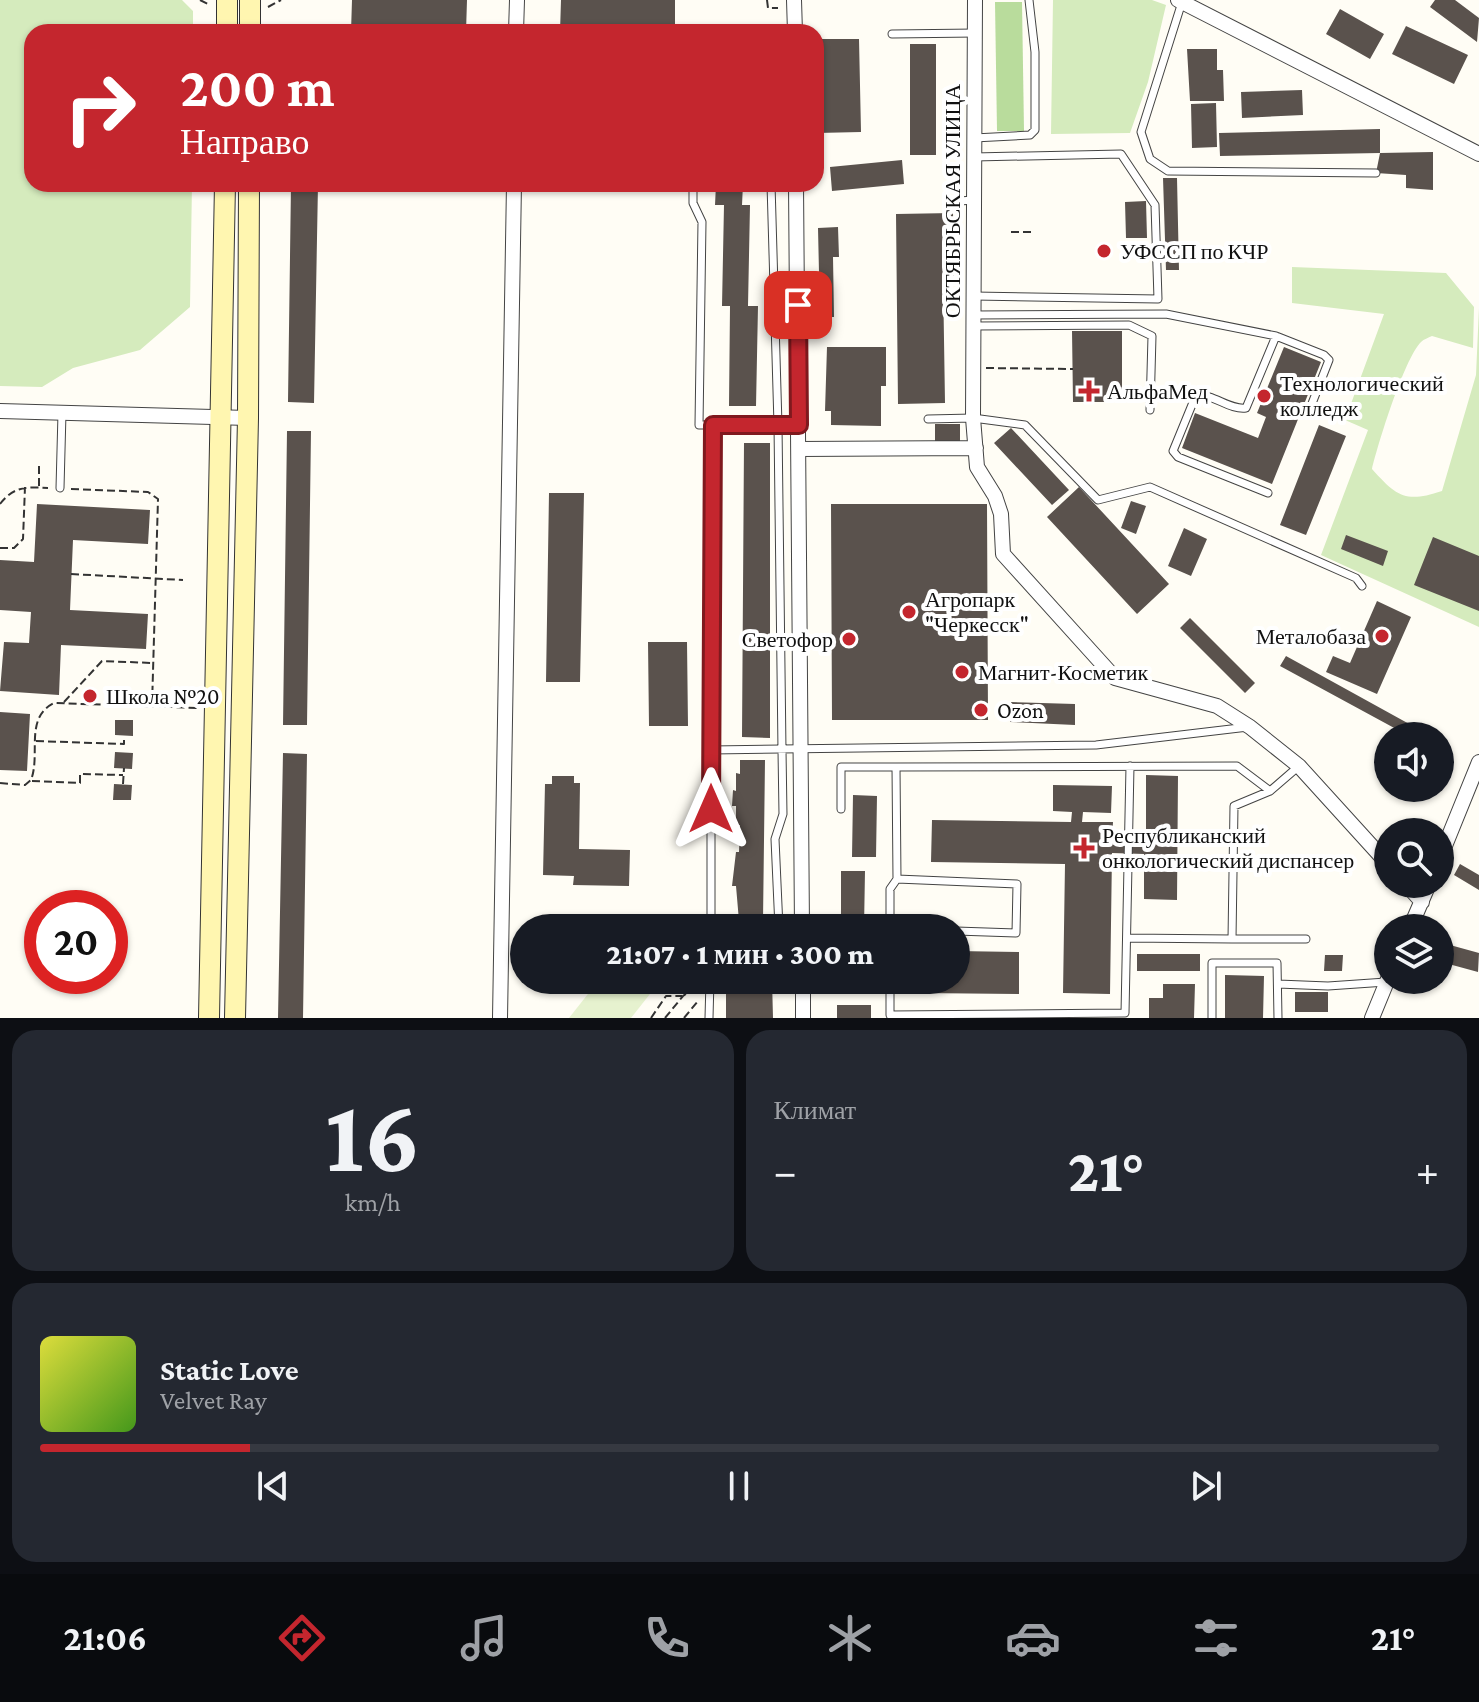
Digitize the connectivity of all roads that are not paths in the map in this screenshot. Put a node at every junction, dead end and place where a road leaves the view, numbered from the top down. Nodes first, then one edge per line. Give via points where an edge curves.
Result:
1 (227, 0) edge
2 (250, 0) edge
3 (517, 0) edge
4 (794, 0) edge
5 (975, 0) edge
6 (1029, 0) edge
7 (1180, 1) edge
8 (227, 24) edge
9 (250, 24) edge
10 (516, 24) edge
11 (795, 24) edge
12 (976, 33) junction
13 (892, 34) dead end
14 (974, 138) junction
15 (1479, 154) edge
16 (974, 157) junction
17 (1376, 173) dead end
18 (225, 192) edge
19 (249, 192) edge
20 (514, 192) edge
21 (693, 192) edge
22 (771, 192) edge
23 (796, 192) edge
24 (973, 296) junction
25 (973, 321) junction
26 (1276, 336) junction
27 (1311, 406) dead end
28 (973, 410) junction
29 (1150, 410) dead end
30 (0, 411) edge
31 (62, 413) junction
32 (222, 417) junction
33 (248, 418) junction
34 (928, 419) dead end
35 (713, 425) junction
36 (778, 425) junction
37 (799, 425) junction
38 (976, 448) junction
39 (799, 449) junction
40 (60, 488) road end
41 (1268, 493) dead end
42 (1362, 586) dead end
43 (1250, 727) junction
44 (711, 750) junction
45 (782, 750) junction
46 (802, 750) junction
47 (1479, 762) edge
48 (1130, 766) junction
49 (1299, 766) junction
50 (896, 767) junction
51 (1270, 791) junction
52 (841, 809) dead end
53 (1454, 824) edge
54 (1374, 849) edge
55 (897, 879) junction
56 (1418, 898) edge
57 (1424, 898) edge
58 (1422, 902) junction
59 (711, 914) edge
60 (778, 914) edge
61 (802, 914) edge
62 (890, 914) edge
63 (1416, 914) edge
64 (970, 931) edge
65 (1127, 938) junction
66 (1232, 939) junction
67 (1306, 939) dead end
68 (1374, 981) edge
69 (1278, 984) junction
70 (710, 994) edge
71 (803, 994) edge
72 (890, 994) edge
73 (1381, 994) edge
74 (209, 1018) edge
75 (235, 1018) edge
76 (500, 1018) edge
77 (709, 1018) edge
78 (803, 1018) edge
79 (1212, 1018) edge
80 (1278, 1018) edge
81 (1372, 1018) edge

1 - 8 street
2 - 9 street
3 - 10 street
4 - 11 street
5 - 12 street, ОКТЯБРЬСКАЯ УЛИЦА
6 - 14 lane via 1035,130 1030,135
7 - 15 street
7 - 17 lane via 1141,132 1150,159 1168,171
12 - 13 lane
12 - 14 street, ОКТЯБРЬСКАЯ УЛИЦА
14 - 16 street, ОКТЯБРЬСКАЯ УЛИЦА
16 - 24 street, ОКТЯБРЬСКАЯ УЛИЦА via 966,200
16 - 24 lane via 1121,154 1155,205 1158,299
18 - 32 street
19 - 33 street
20 - 76 street
21 - 35 lane via 702,222 699,425
22 - 36 lane
23 - 37 street
24 - 25 street, ОКТЯБРЬСКАЯ УЛИЦА
25 - 26 lane via 1166,314
25 - 28 street, ОКТЯБРЬСКАЯ УЛИЦА
25 - 29 lane via 1129,325 1152,336
26 - 27 lane via 1329,360
26 - 41 lane via 1246,408 1196,395 1173,451
28 - 34 lane
28 - 38 street, ОКТЯБРЬСКАЯ УЛИЦА
28 - 42 lane via 1025,425 1098,500 1150,487 1356,578
30 - 31 street
31 - 32 street
31 - 40 lane
32 - 33 street
32 - 74 street
33 - 75 street
35 - 36 lane
35 - 44 lane
36 - 37 lane
36 - 45 lane
37 - 39 street
38 - 39 street
38 - 43 street, ОКТЯБРЬСКАЯ УЛИЦА via 977,467 1001,514 1003,554 1115,678 1217,706
39 - 46 street
43 - 46 lane via 1096,745
43 - 49 street, ОКТЯБРЬСКАЯ УЛИЦА
44 - 45 lane
44 - 59 lane
45 - 46 lane
45 - 60 lane via 783,814 775,839
46 - 61 street
47 - 53 street
48 - 50 lane
48 - 51 lane via 1237,766
48 - 65 lane
49 - 51 lane
49 - 54 street, ОКТЯБРЬСКАЯ УЛИЦА
50 - 52 lane via 841,767
50 - 55 lane
51 - 66 lane via 1234,806
55 - 62 lane via 890,889
55 - 64 lane via 1017,884 1016,933
56 - 58 street
57 - 58 street
58 - 63 street
65 - 66 lane
65 - 72 lane via 1125,1013 890,1015
66 - 67 lane
68 - 69 lane
69 - 79 lane via 1277,963 1212,963
69 - 80 lane
70 - 77 lane
71 - 78 street
73 - 81 street

